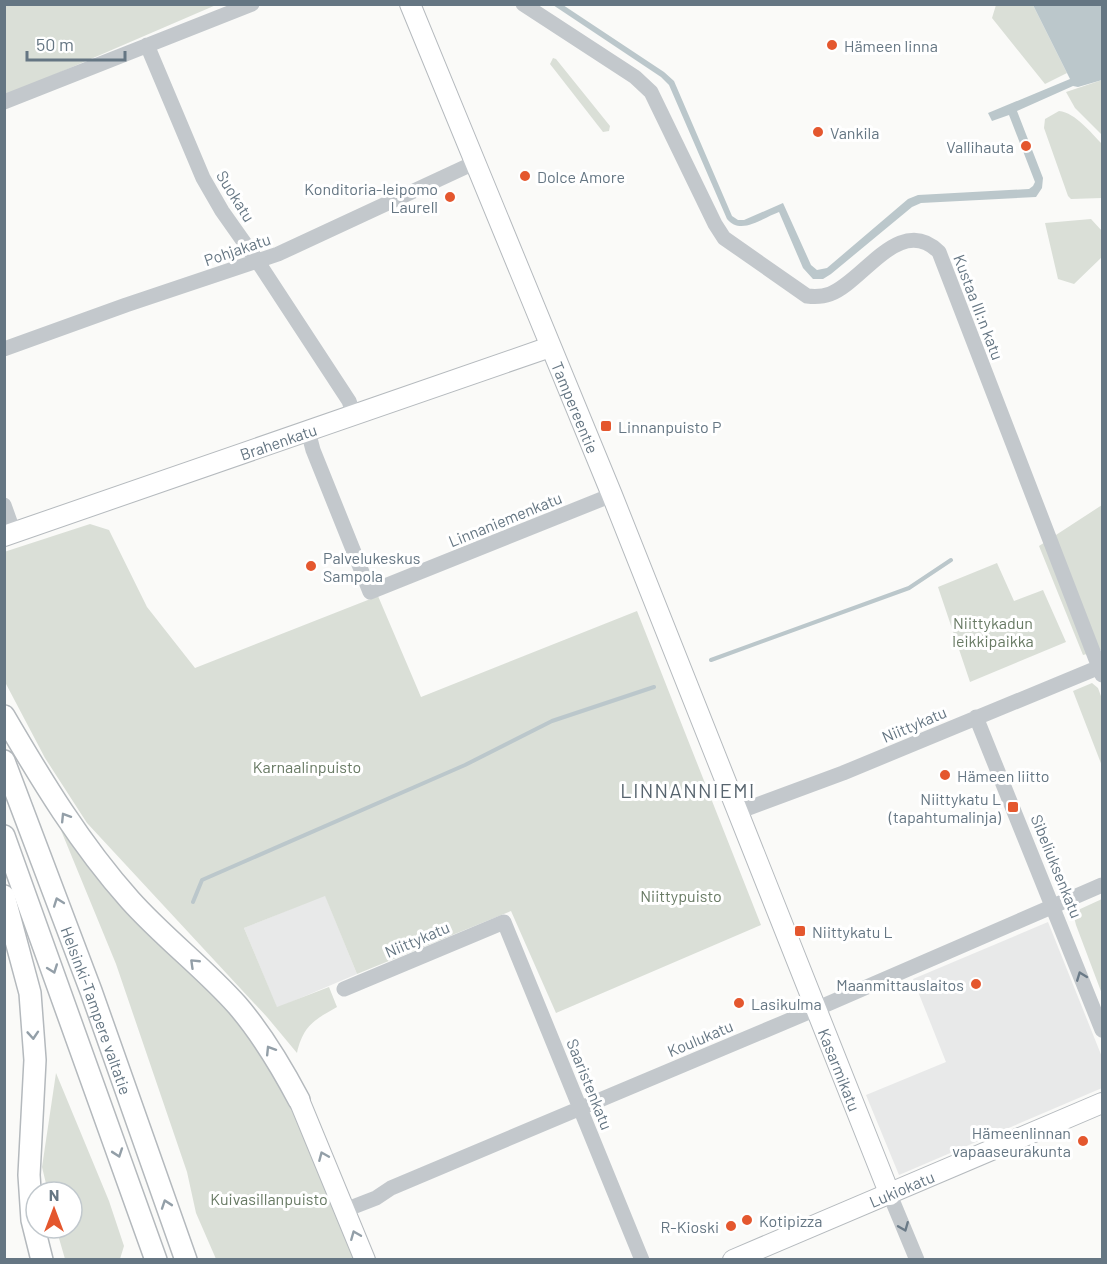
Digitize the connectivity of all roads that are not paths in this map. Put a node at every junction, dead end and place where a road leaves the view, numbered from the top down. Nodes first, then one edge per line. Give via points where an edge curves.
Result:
1 (252, 4) edge
2 (410, 4) edge
3 (523, 4) edge
4 (147, 45) junction
5 (4, 102) edge
6 (474, 163) junction
7 (258, 262) junction
8 (550, 347) junction
9 (4, 349) edge
10 (354, 415) junction
11 (308, 431) junction
12 (612, 495) junction
13 (4, 505) edge
14 (9, 535) edge
15 (1101, 669) edge
16 (4, 717) edge
17 (976, 717) junction
18 (4, 761) edge
19 (738, 812) junction
20 (4, 836) edge
21 (1102, 885) edge
22 (4, 896) edge
23 (1054, 906) junction
24 (504, 922) joint
25 (345, 989) dead end
26 (816, 1009) junction
27 (1102, 1030) edge
28 (299, 1100) joint
29 (1102, 1103) edge
30 (580, 1108) junction
31 (890, 1195) junction
32 (345, 1210) junction
33 (42, 1260) edge
34 (156, 1260) edge
35 (186, 1260) edge
36 (365, 1260) edge
37 (642, 1260) edge
38 (734, 1260) edge
39 (917, 1260) edge

1 - 4 street
2 - 6 main road, Tampereentie
3 - 15 street, Kustaa III:n katu via 651,92 724,238 807,296 822,297 845,287 896,244 930,243 939,252
4 - 5 street
4 - 7 street, Suokatu via 203,178
6 - 7 street, Pohjakatu
6 - 8 main road, Tampereentie
7 - 9 street, Pohjakatu
7 - 10 street, Suokatu via 349,400
8 - 10 main road, Brahenkatu
8 - 12 main road, Tampereentie
10 - 11 main road, Brahenkatu
11 - 12 street, Linnaniemenkatu via 370,592
11 - 14 main road, Brahenkatu
12 - 19 main road, Tampereentie
13 - 14 street
15 - 17 street, Niittykatu
28 -> 16 highway via 261,1034 236,1004 132,902 98,862 71,826
17 - 19 street, Niittykatu
17 - 23 street, Sibeliuksenkatu
35 -> 18 highway, Helsinki-Tampere valtatie
19 - 26 main road, Kasarmikatu
20 -> 34 highway, Helsinki-Tampere valtatie
21 - 23 street, Koulukatu
22 -> 33 highway via 30,993 35,1060 29,1175 32,1220
23 - 26 street, Koulukatu
27 -> 23 street, Sibeliuksenkatu
24 - 25 street, Niittykatu
24 - 30 street, Saaristenkatu
26 - 30 street, Koulukatu
26 - 31 main road, Kasarmikatu
32 -> 28 main road
29 - 31 main road, Lukiokatu
30 - 32 street, Koulukatu
30 - 37 street, Saaristenkatu
31 - 38 main road, Lukiokatu
31 -> 39 street, Kasarmikatu
36 -> 32 main road

